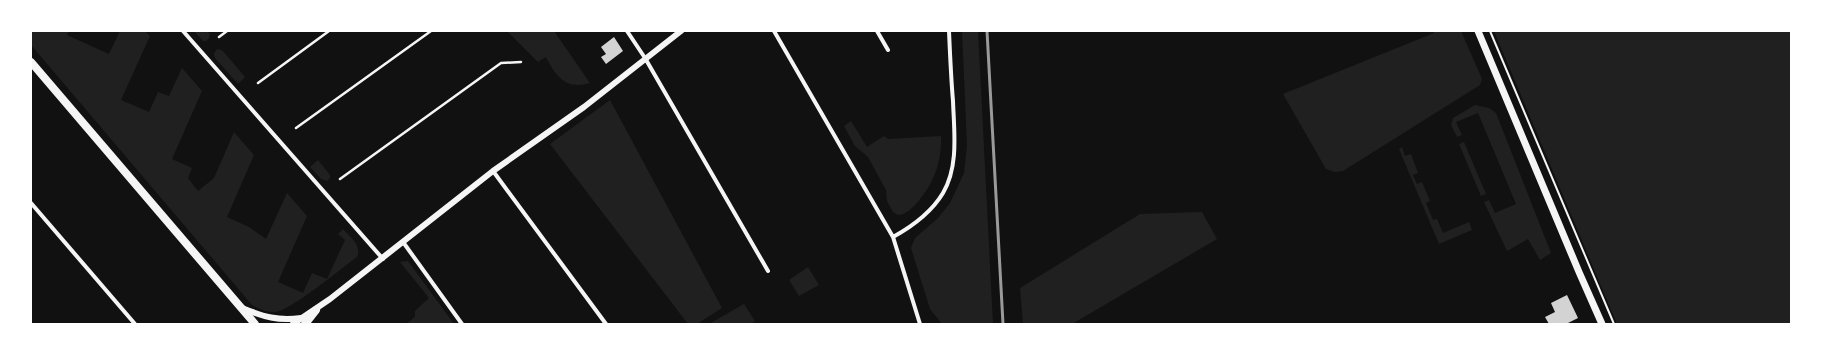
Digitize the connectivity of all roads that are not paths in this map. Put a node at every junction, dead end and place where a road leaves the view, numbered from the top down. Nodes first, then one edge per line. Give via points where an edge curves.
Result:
1 (184, 31) edge
2 (227, 31) edge
3 (329, 31) edge
4 (431, 31) edge
5 (627, 31) edge
6 (681, 31) edge
7 (774, 31) edge
8 (877, 31) edge
9 (949, 31) edge
10 (1478, 31) edge
11 (219, 37) dead end
12 (888, 50) dead end
13 (645, 58) junction
14 (31, 62) edge
15 (521, 62) dead end
16 (258, 83) dead end
17 (296, 128) dead end
18 (493, 171) junction
19 (340, 179) dead end
20 (31, 203) edge
21 (893, 237) junction
22 (403, 242) junction
23 (383, 259) junction
24 (768, 271) dead end
25 (241, 308) junction
26 (316, 310) joint
27 (304, 321) edge
28 (134, 324) edge
29 (255, 324) edge
30 (293, 324) edge
31 (462, 324) edge
32 (606, 324) edge
33 (920, 324) edge
34 (1602, 324) edge

1 - 23 street
2 - 11 lane
3 - 16 lane
4 - 17 lane
5 - 13 street
6 - 13 street
7 - 21 street
8 - 12 street
9 - 21 street via 954,154 950,175 943,193 930,210 913,225
10 - 34 main road
13 - 18 street via 584,107
13 - 24 street
14 - 25 main road
15 - 19 lane via 501,63
18 - 22 street
18 - 32 street
20 - 28 street
21 - 33 street
22 - 23 street
22 - 31 street
23 - 26 street
25 - 27 street via 271,319
25 - 29 main road
26 - 27 main road
27 - 30 street

